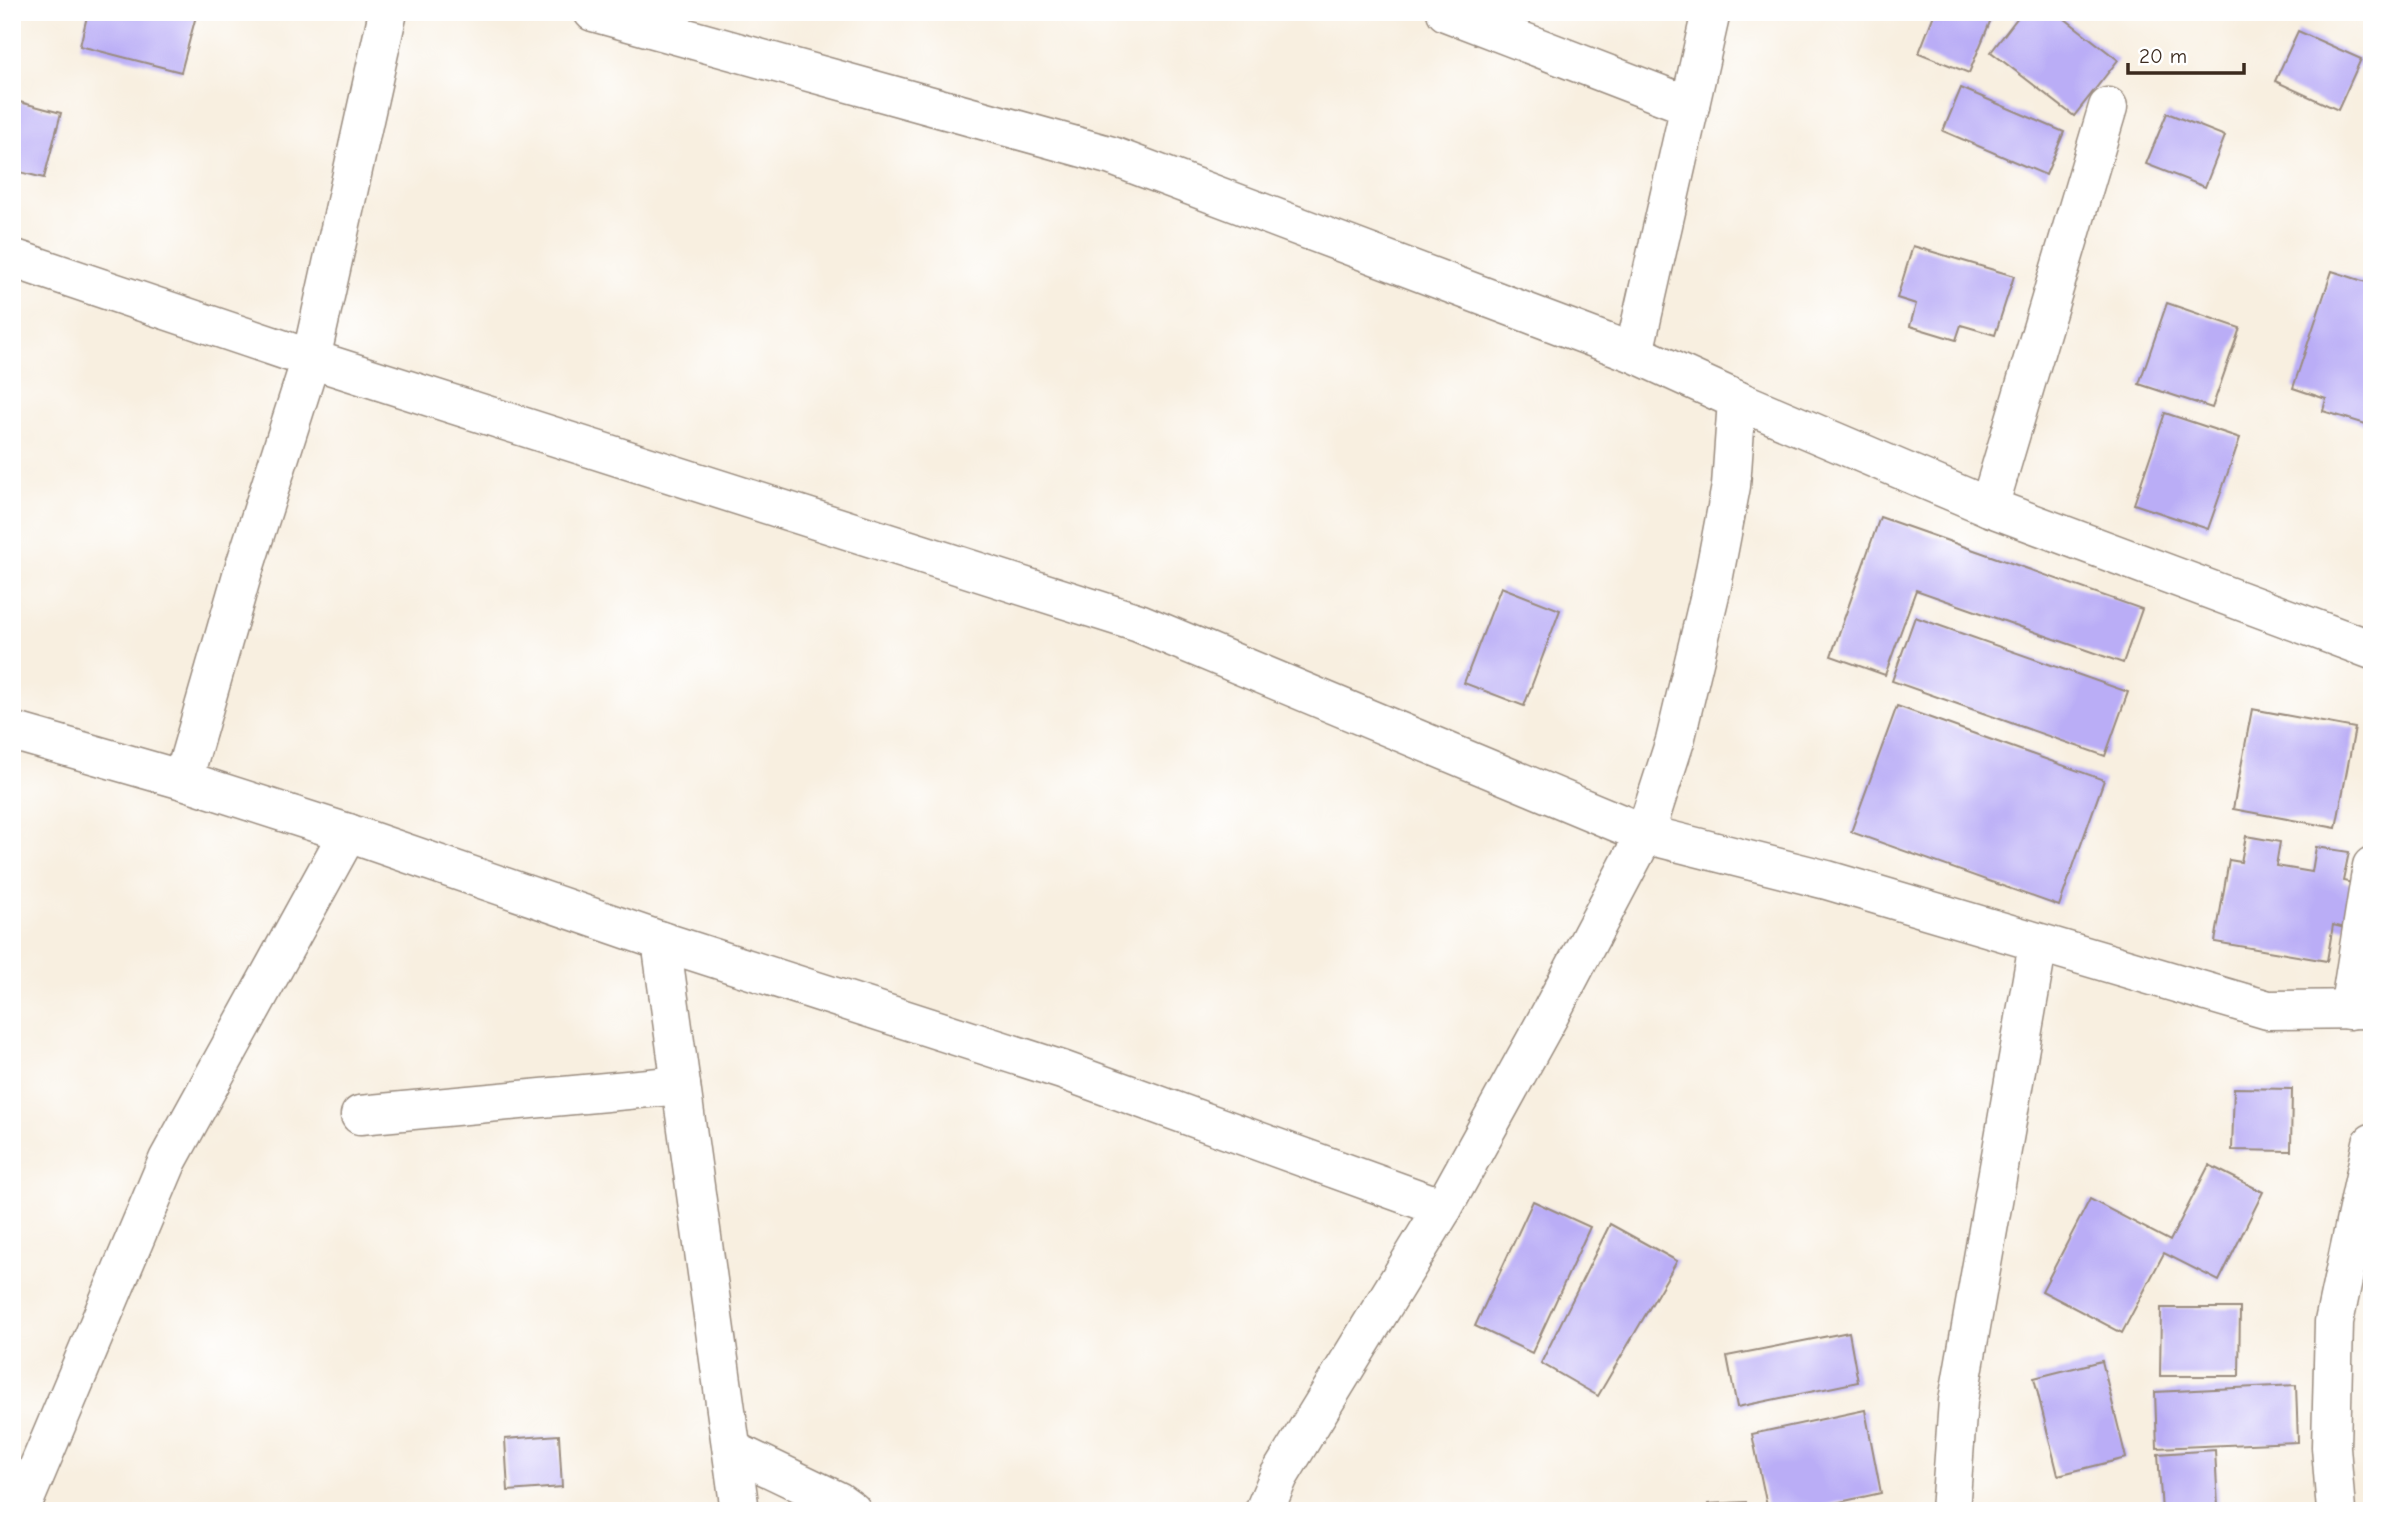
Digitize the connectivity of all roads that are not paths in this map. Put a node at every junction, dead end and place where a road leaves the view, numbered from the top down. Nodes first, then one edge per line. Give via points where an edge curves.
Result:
1 (388, 12) edge
2 (593, 12) edge
3 (1446, 12) edge
4 (1711, 12) edge
5 (1690, 106) junction
6 (2108, 107) dead end
7 (12, 258) edge
8 (1634, 353) junction
9 (310, 359) junction
10 (1737, 400) junction
11 (1989, 507) junction
12 (2372, 650) edge
13 (12, 732) edge
14 (183, 780) junction
15 (348, 834) junction
16 (1645, 834) junction
17 (2372, 866) edge
18 (661, 942) junction
19 (2038, 944) junction
20 (2360, 1009) edge
21 (681, 1085) junction
22 (360, 1115) dead end
23 (2372, 1143) edge
24 (1443, 1208) junction
25 (732, 1450) junction
26 (20, 1511) edge
27 (740, 1511) edge
28 (852, 1511) edge
29 (1265, 1511) edge
30 (1950, 1511) edge
31 (2336, 1511) edge

1 - 9 street
2 - 8 street via 1112,156
3 - 5 street
4 - 5 street
5 - 8 street
6 - 11 street
7 - 9 street
8 - 10 street
9 - 14 street
9 - 16 street via 1139,623
10 - 11 street
10 - 16 street via 1731,486 1712,586 1675,741
11 - 12 street
13 - 14 street
14 - 15 street
15 - 18 street
15 - 26 street via 168,1160
16 - 19 street via 1827,880
16 - 24 street
17 - 20 street
18 - 21 street
18 - 24 street via 1062,1070
19 - 20 street via 2268,1010
19 - 30 street via 1958,1401
21 - 22 street
21 - 25 street
23 - 31 street via 2334,1322 2331,1447
24 - 29 street via 1279,1476
25 - 27 street
25 - 28 street

